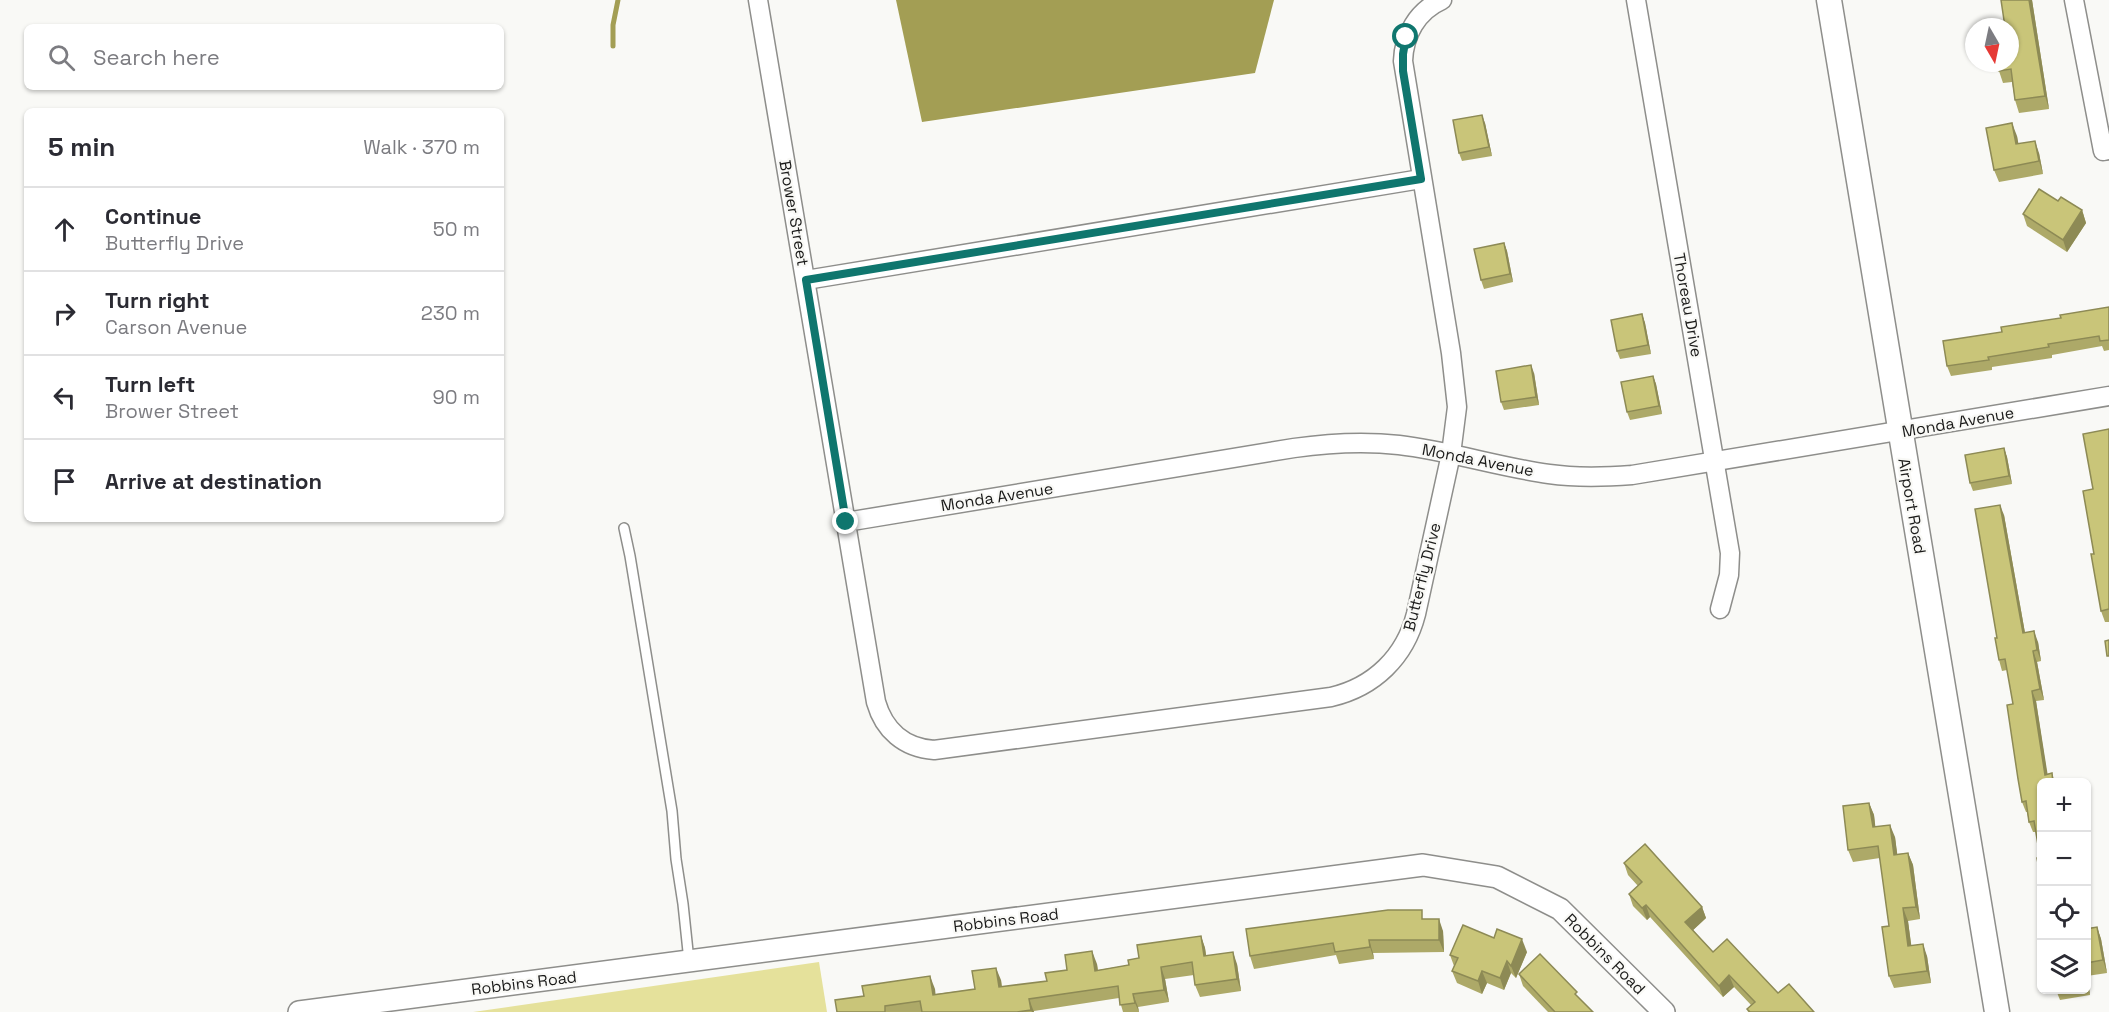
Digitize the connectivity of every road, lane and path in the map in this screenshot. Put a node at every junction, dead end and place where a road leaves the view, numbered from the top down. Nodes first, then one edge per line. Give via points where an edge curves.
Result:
1 (758, 0) edge
2 (1442, 0) edge
3 (1636, 0) edge
4 (1829, 0) edge
5 (2074, 0) edge
6 (2106, 150) edge
7 (1421, 179) junction
8 (806, 280) junction
9 (2109, 396) edge
10 (1899, 432) junction
11 (1451, 454) junction
12 (1715, 462) junction
13 (846, 522) junction
14 (624, 528) dead end
15 (1720, 609) dead end
16 (899, 739) joint
17 (689, 961) junction
18 (299, 1012) edge
19 (1664, 1012) edge
20 (1997, 1012) edge

1 - 8 street, Brower Street
2 - 7 street, Butterfly Drive via 1422,14 1410,29 1404,47 1403,71
3 - 12 street, Thoreau Drive
4 - 10 main road, Airport Road
5 - 6 street
7 - 8 street
7 - 11 street, Butterfly Drive via 1454,373 1457,417
8 - 13 street, Brower Street
9 - 10 street, Monda Avenue
10 - 12 street, Monda Avenue
10 - 20 main road, Airport Road
11 - 12 street, Monda Avenue via 1572,476 1632,475
11 - 13 street, Monda Avenue via 1385,444 1319,444
11 - 16 street, Butterfly Drive via 1410,633 1388,666 1362,686 1331,697 948,750 921,749
12 - 15 street, Thoreau Drive via 1730,566
13 - 16 street, Brower Street via 876,702 886,725
14 - 17 lane via 672,811
17 - 18 street, Robbins Road
17 - 19 street, Robbins Road via 1423,865 1497,877 1560,909

